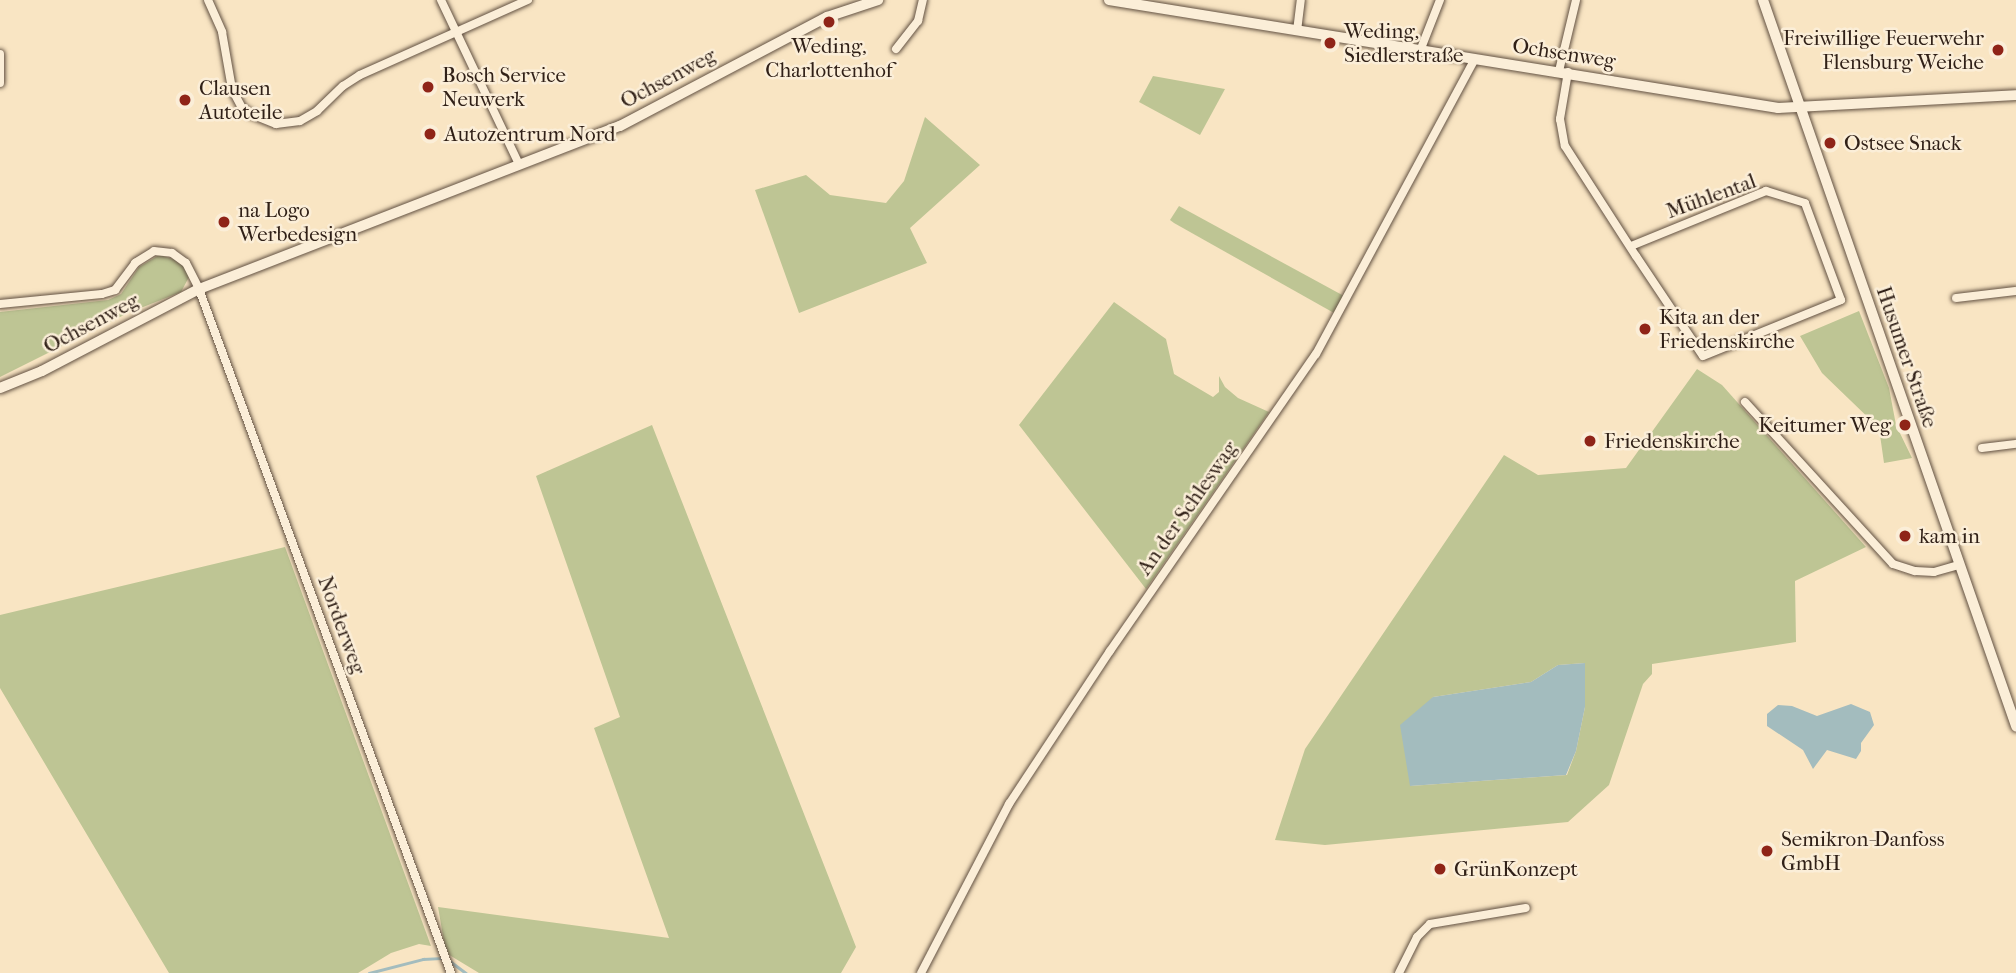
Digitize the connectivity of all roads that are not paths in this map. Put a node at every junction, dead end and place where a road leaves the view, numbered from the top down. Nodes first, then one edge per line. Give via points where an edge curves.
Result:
1 (208, 0) edge
2 (441, 0) edge
3 (528, 0) edge
4 (878, 0) edge
5 (923, 0) edge
6 (1109, 0) edge
7 (1301, 0) edge
8 (1440, 0) edge
9 (1576, 0) edge
10 (1763, 0) edge
11 (1297, 31) junction
12 (457, 32) junction
13 (896, 49) dead end
14 (1420, 51) junction
15 (0, 54) edge
16 (1475, 59) junction
17 (1564, 71) junction
18 (0, 83) edge
19 (2016, 95) edge
20 (1800, 106) junction
21 (519, 164) junction
22 (1631, 246) junction
23 (199, 289) junction
24 (2016, 291) edge
25 (1956, 298) dead end
26 (0, 304) edge
27 (0, 388) edge
28 (1745, 402) dead end
29 (2016, 444) edge
30 (1982, 448) dead end
31 (1959, 565) junction
32 (2015, 719) edge
33 (1526, 908) dead end
34 (450, 969) edge
35 (920, 973) edge
36 (1399, 973) edge

1 - 12 street via 222,32 232,89 242,108 276,124 300,121 360,75
2 - 12 street
3 - 12 street
4 - 21 main road, Ochsenweg via 827,17 620,126
5 - 13 street via 918,21
6 - 11 main road, Ochsenweg
7 - 11 street
8 - 14 street
9 - 17 street
10 - 20 street, Husumer Straße
11 - 14 main road, Ochsenweg
12 - 21 street
14 - 16 main road, Ochsenweg
15 - 18 street
16 - 17 main road, Ochsenweg
16 - 35 street, An der Schleswag via 1316,354 1009,804
17 - 20 main road, Ochsenweg via 1778,108
17 - 22 street via 1560,119 1565,146
19 - 20 main road, Ochsenweg
20 - 31 main road, Husumer Straße
21 - 23 main road, Ochsenweg
22 - 22 street, Mühlental via 1703,356 1841,300 1805,203 1766,191
23 - 26 street, Ochsenweg via 179,256 155,251 135,264 115,290
23 - 27 main road, Ochsenweg
23 - 34 street, Norderweg
24 - 25 street
28 - 31 street via 1893,564 1915,572
29 - 30 street
31 - 32 main road, Husumer Straße
33 - 36 street via 1430,924 1417,937

